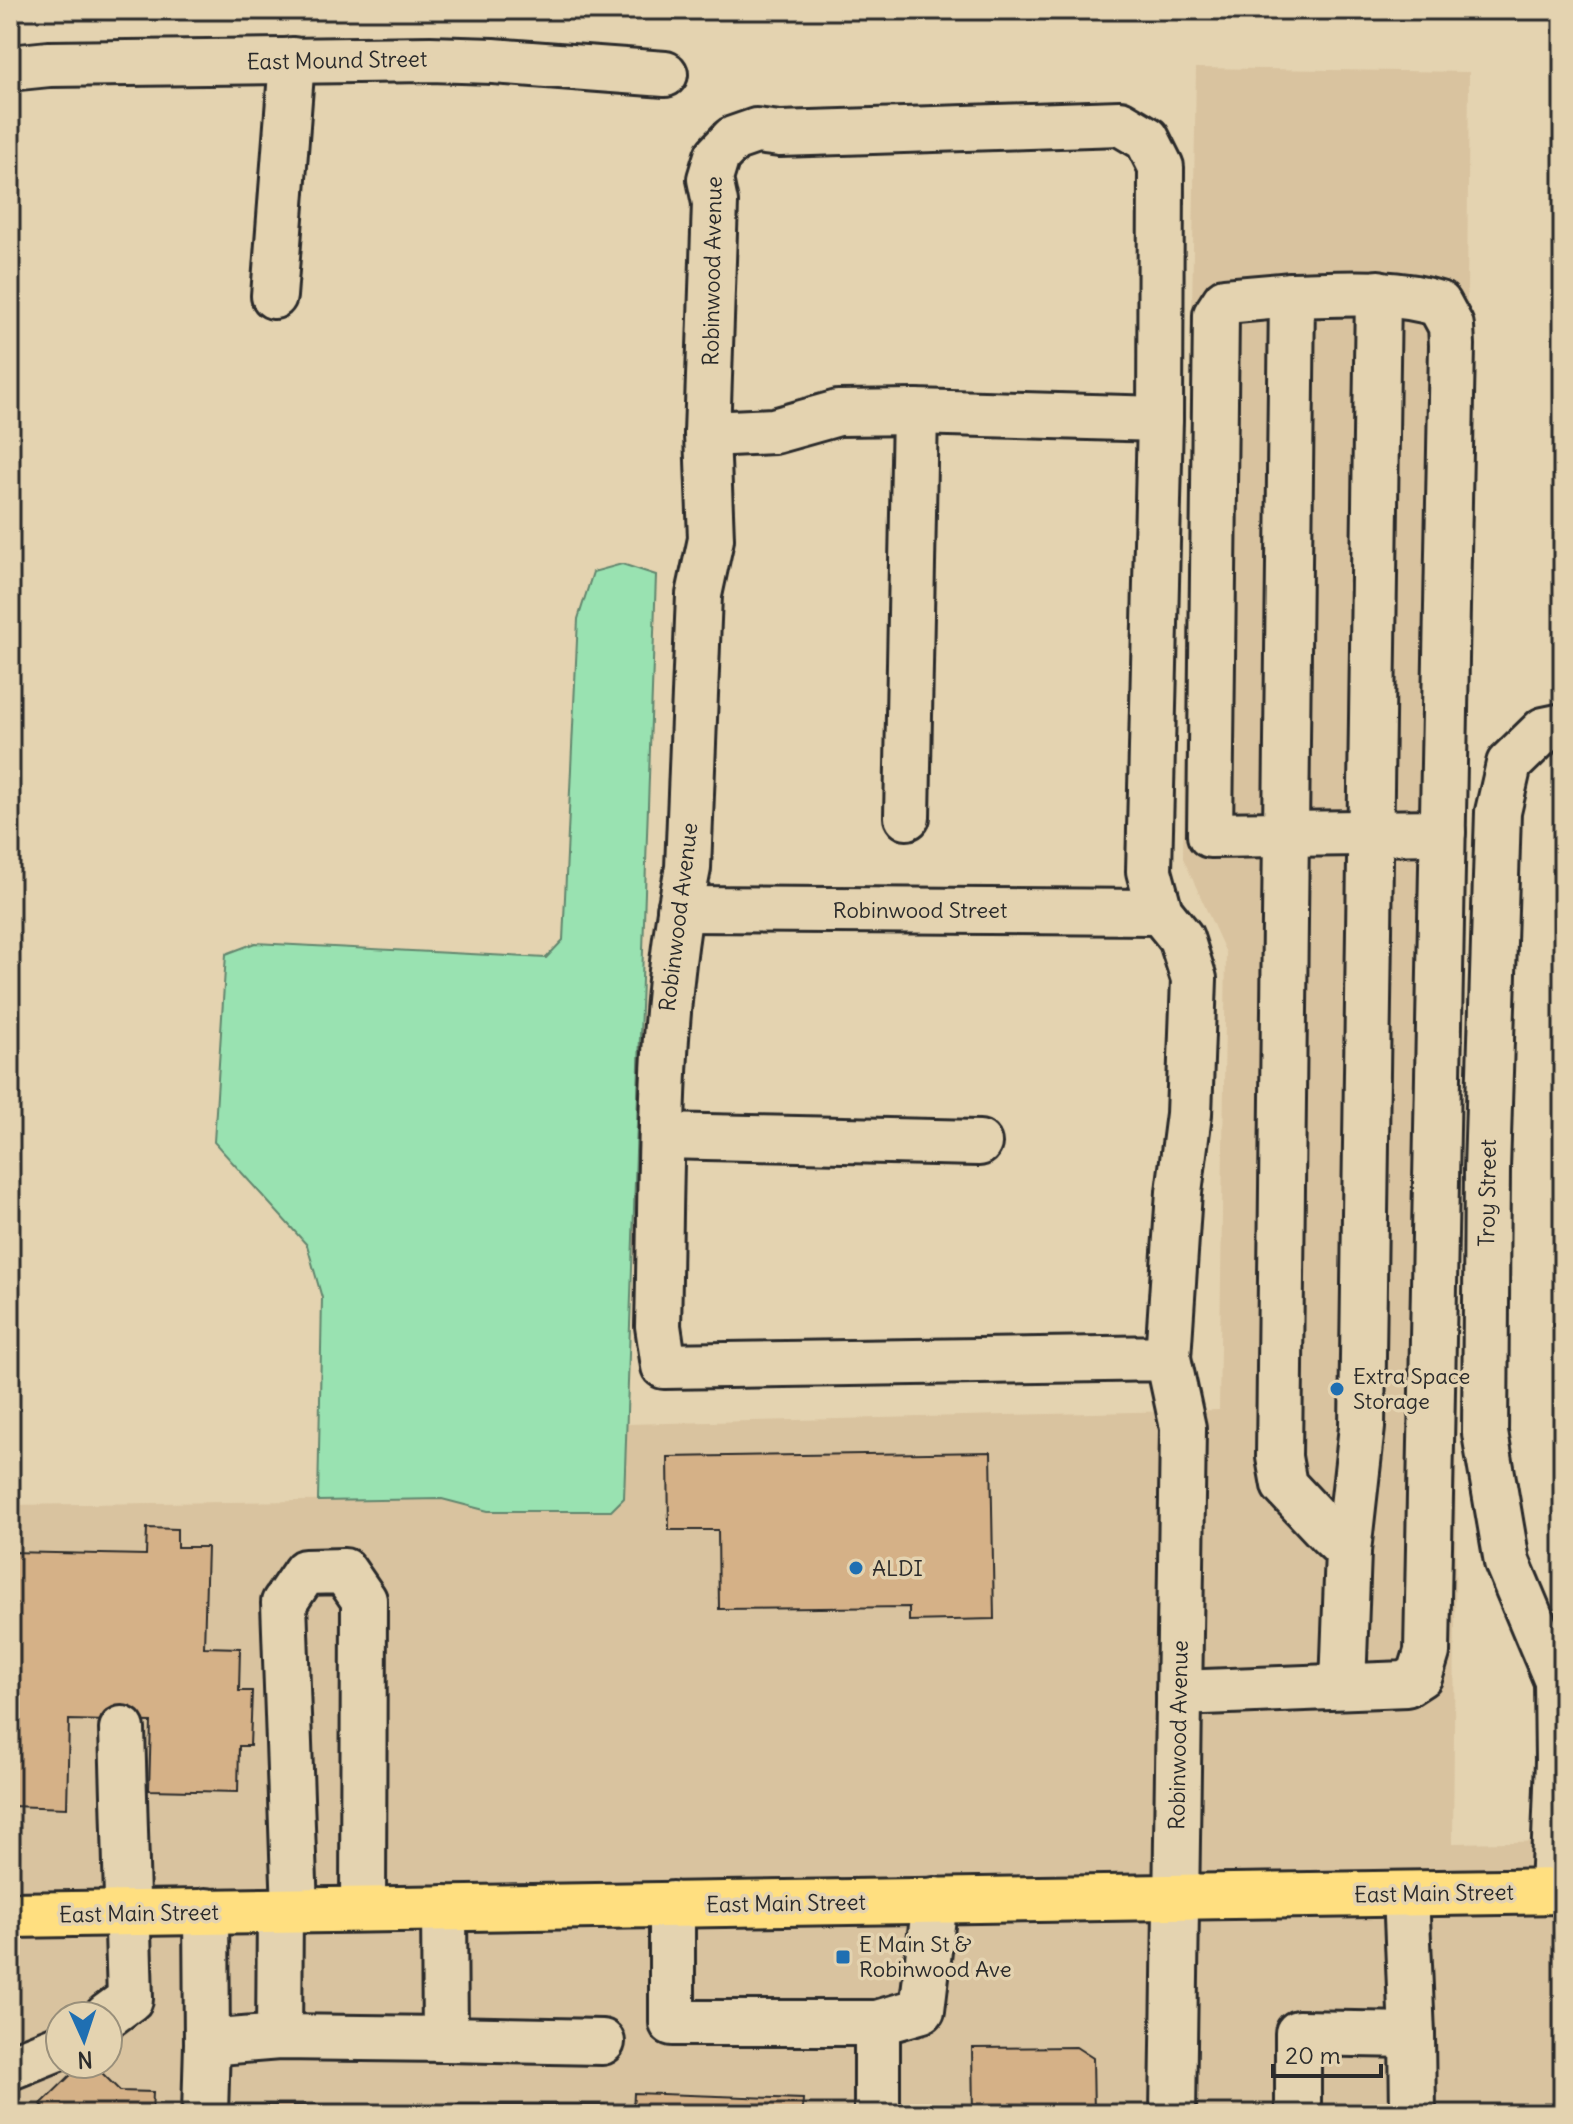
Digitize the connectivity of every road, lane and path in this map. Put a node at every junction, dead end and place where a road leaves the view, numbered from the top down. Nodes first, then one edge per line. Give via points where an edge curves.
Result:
1 (292, 60) junction
2 (10, 68) edge
3 (665, 74) dead end
4 (1378, 293) junction
5 (1292, 295) junction
6 (274, 296) dead end
7 (915, 412) junction
8 (1160, 419) junction
9 (707, 434) junction
10 (1563, 726) edge
11 (907, 817) dead end
12 (1443, 832) junction
13 (1372, 833) junction
14 (1286, 834) junction
15 (680, 909) junction
16 (1160, 912) junction
17 (662, 1136) junction
18 (979, 1143) dead end
19 (1168, 1358) junction
20 (1348, 1551) junction
21 (1560, 1676) edge
22 (1343, 1686) junction
23 (1179, 1693) junction
24 (122, 1729) dead end
25 (1561, 1761) edge
26 (1558, 1891) edge
27 (1406, 1894) junction
28 (1176, 1897) junction
29 (935, 1900) junction
30 (672, 1904) junction
31 (444, 1908) junction
32 (363, 1909) junction
33 (288, 1910) junction
34 (206, 1911) junction
35 (126, 1913) junction
36 (10, 1915) edge
37 (124, 2003) edge
38 (877, 2023) junction
39 (1412, 2035) junction
40 (279, 2037) junction
41 (445, 2039) junction
42 (602, 2042) dead end
43 (207, 2043) junction
44 (44, 2053) edge
45 (10, 2067) edge
46 (205, 2114) edge
47 (877, 2114) edge
48 (1173, 2114) edge
49 (1298, 2114) edge
50 (1413, 2114) edge

1 - 2 street, East Mound Street
1 - 3 street, East Mound Street via 493,61
1 - 6 street
4 - 5 street
4 - 12 street via 1439,304 1451,326
4 - 13 street
5 - 14 street
5 - 14 street via 1225,301 1216,315 1210,835
7 - 8 street
7 - 9 street via 838,413 774,431
7 - 11 street
8 - 9 street, Robinwood Avenue via 1161,167 1147,139 1120,123 756,131 733,139 717,156 710,179 715,203
8 - 16 street, Robinwood Avenue via 1149,871
9 - 15 street, Robinwood Avenue via 711,539 699,595 688,868
10 - 21 street, Troy Street via 1544,730 1509,764 1498,812 1485,1433 1507,1562
12 - 13 street
12 - 22 street via 1427,1652 1420,1675 1406,1684
13 - 14 street
13 - 20 street via 1362,1427
14 - 20 street via 1279,1457 1284,1485
15 - 16 street, Robinwood Street
15 - 17 street, Robinwood Avenue via 665,1017
16 - 19 street, Robinwood Avenue via 1181,938 1194,979 1189,1114
17 - 18 street
17 - 19 street, Robinwood Avenue via 658,1326 664,1366
19 - 23 street, Robinwood Avenue via 1183,1428
20 - 22 street
21 - 25 street
22 - 23 street
23 - 28 street, Robinwood Avenue
24 - 35 street
25 - 26 street
26 - 27 main road, East Main Street
27 - 28 main road, East Main Street
27 - 39 street
28 - 29 main road, East Main Street
28 - 48 street, Robinwood Avenue
29 - 30 main road, East Main Street
29 - 38 street via 922,2010
30 - 31 main road, East Main Street
30 - 38 street via 672,2023
31 - 32 main road, East Main Street
31 - 41 street
32 - 33 main road, East Main Street
32 - 33 street via 364,1600 344,1571 305,1572 284,1603
33 - 34 main road, East Main Street
33 - 40 street
34 - 35 main road, East Main Street
34 - 43 street
35 - 36 main road, East Main Street
35 - 37 street via 130,1999
38 - 47 street
39 - 49 street via 1298,2033
39 - 50 street
40 - 41 street
40 - 43 street
41 - 42 street
43 - 46 street
44 - 45 street

